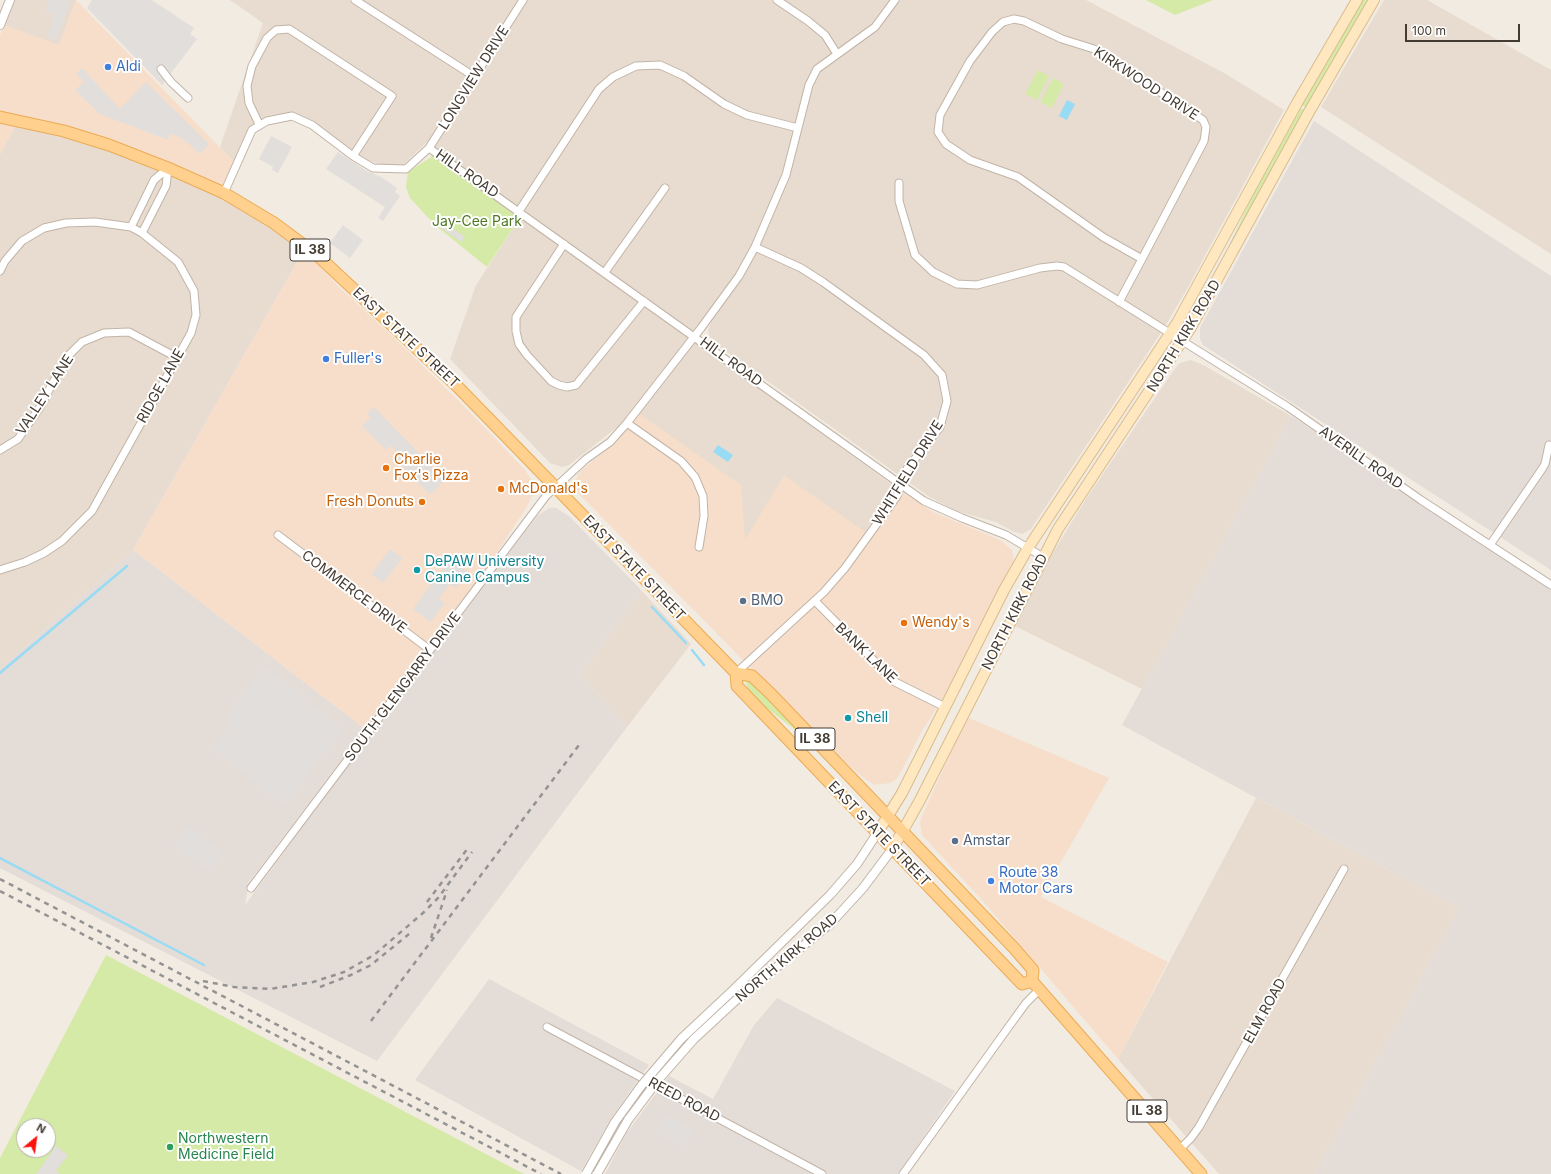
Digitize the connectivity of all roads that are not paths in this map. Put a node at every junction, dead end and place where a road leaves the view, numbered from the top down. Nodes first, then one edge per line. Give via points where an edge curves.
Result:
1 (10, 0) edge
2 (355, 0) edge
3 (523, 0) edge
4 (777, 0) edge
5 (895, 0) edge
6 (1357, 0) edge
7 (1374, 0) edge
8 (0, 25) edge
9 (837, 54) junction
10 (161, 69) dead end
11 (475, 77) junction
12 (188, 98) dead end
13 (0, 118) edge
14 (259, 124) junction
15 (798, 128) junction
16 (429, 148) junction
17 (353, 156) junction
18 (168, 168) junction
19 (899, 183) dead end
20 (665, 188) dead end
21 (224, 193) junction
22 (519, 211) junction
23 (131, 227) junction
24 (142, 232) junction
25 (564, 244) junction
26 (755, 247) junction
27 (1142, 259) junction
28 (0, 270) edge
29 (605, 272) junction
30 (644, 301) junction
31 (1119, 302) junction
32 (1170, 334) junction
33 (696, 336) junction
34 (1182, 341) junction
35 (176, 357) junction
36 (627, 423) junction
37 (1549, 445) dead end
38 (0, 450) edge
39 (901, 484) junction
40 (555, 486) junction
41 (278, 535) dead end
42 (1490, 546) junction
43 (699, 547) dead end
44 (1028, 548) junction
45 (1043, 557) junction
46 (0, 570) edge
47 (1551, 585) edge
48 (814, 601) junction
49 (430, 650) junction
50 (736, 673) junction
51 (945, 707) junction
52 (888, 815) junction
53 (903, 831) junction
54 (878, 832) junction
55 (893, 848) junction
56 (1344, 869) dead end
57 (251, 888) dead end
58 (1032, 981) junction
59 (1039, 990) junction
60 (547, 1027) dead end
61 (1180, 1149) junction
62 (586, 1174) edge
63 (597, 1174) edge
64 (822, 1174) edge
65 (903, 1174) edge
66 (1201, 1174) edge

1 - 8 street
2 - 11 street
3 - 11 street, LONGVIEW DRIVE
4 - 9 street via 825,35
5 - 9 street, SOUTH GLENGARRY DRIVE via 875,27
6 - 32 main road, NORTH KIRK ROAD
7 - 34 main road, NORTH KIRK ROAD
9 - 15 street, SOUTH GLENGARRY DRIVE via 817,69 809,85
10 - 12 street
11 - 16 street, LONGVIEW DRIVE
13 - 18 main road, EAST STATE STREET / IL 38 via 64,131
14 - 17 street, LONGVIEW DRIVE via 294,117 318,129
14 - 17 street via 249,103 247,86 252,66 267,38 276,30 289,29 392,96
14 - 21 street via 250,134
15 - 22 street via 747,115 724,104 684,76 660,65 636,66 613,77 599,89
15 - 26 street, SOUTH GLENGARRY DRIVE via 786,175
16 - 17 street, LONGVIEW DRIVE via 406,169 401,170 373,168
16 - 22 street, HILL ROAD
18 - 21 main road, EAST STATE STREET / IL 38
18 - 23 street via 154,180
18 - 24 street via 166,186
19 - 31 street, AVERILL ROAD via 899,201 915,255 928,268 947,280 976,286 1040,268 1057,266 1078,275
20 - 29 street
21 - 40 main road, EAST STATE STREET / IL 38 via 274,223 317,255 457,386
22 - 25 street, HILL ROAD
23 - 24 street, RIDGE LANE
23 - 28 street, RIDGE LANE via 95,222 66,223 44,228 22,241
24 - 35 street, RIDGE LANE via 178,262 194,291 195,326
25 - 29 street, HILL ROAD
25 - 30 street via 516,317 519,344 551,381 559,386 576,385
26 - 33 street, SOUTH GLENGARRY DRIVE via 739,276
26 - 39 street, WHITFIELD DRIVE via 801,268 823,282 924,355 942,375 947,401 940,428 907,469
27 - 27 street, KIRKWOOD DRIVE via 1103,237 1018,177 970,160 941,138 938,124 944,107 979,48 1003,22 1014,19 1024,21 1062,39 1094,49 1203,120 1206,127 1204,141
27 - 31 street, KIRKWOOD DRIVE
29 - 30 street, HILL ROAD
30 - 33 street, HILL ROAD
31 - 32 street, AVERILL ROAD
32 - 34 street, AVERILL ROAD
32 - 44 main road, NORTH KIRK ROAD
33 - 36 street, SOUTH GLENGARRY DRIVE
33 - 39 street, HILL ROAD
34 - 42 street, AVERILL ROAD via 1288,407
34 - 45 main road, NORTH KIRK ROAD via 1073,505
35 - 38 street, VALLEY LANE via 129,332 104,333 82,342 66,358 40,408 18,439
35 - 46 street, RIDGE LANE via 92,511 62,541 44,553
36 - 40 street, SOUTH GLENGARRY DRIVE via 610,442
36 - 43 street via 681,461 695,477 703,496 704,516
37 - 42 street via 1545,464
39 - 44 street, HILL ROAD via 924,501 994,530
39 - 48 street, WHITFIELD DRIVE via 897,496 845,568
40 - 49 street, SOUTH GLENGARRY DRIVE
40 - 50 main road, EAST STATE STREET / IL 38
41 - 49 street, COMMERCE DRIVE
42 - 47 street, AVERILL ROAD
44 - 45 street, HILL ROAD
44 - 51 main road, NORTH KIRK ROAD
45 - 53 main road, NORTH KIRK ROAD
48 - 50 street, WHITFIELD DRIVE
48 - 51 street, BANK LANE via 894,682
49 - 57 street, SOUTH GLENGARRY DRIVE
50 - 52 main road, EAST STATE STREET / IL 38 via 752,676
50 - 54 main road, EAST STATE STREET / IL 38 via 737,686
51 - 52 main road, NORTH KIRK ROAD
52 - 53 main road, EAST STATE STREET / IL 38
52 - 54 main road, NORTH KIRK ROAD
53 - 55 main road, NORTH KIRK ROAD
53 - 58 main road, EAST STATE STREET / IL 38 via 1034,970
54 - 55 main road, EAST STATE STREET / IL 38
54 - 62 street, NORTH KIRK ROAD, bridge via 857,864 830,895 664,1057 615,1122
55 - 58 main road, EAST STATE STREET / IL 38 via 1022,984
55 - 63 street, NORTH KIRK ROAD, bridge via 863,888 831,923 735,1001 694,1040 658,1080 628,1120
56 - 61 street, ELM ROAD via 1199,1127
58 - 59 main road, EAST STATE STREET / IL 38
59 - 61 main road, EAST STATE STREET / IL 38
59 - 65 street via 1026,1003
60 - 64 street, REED ROAD
61 - 66 main road, EAST STATE STREET / IL 38

